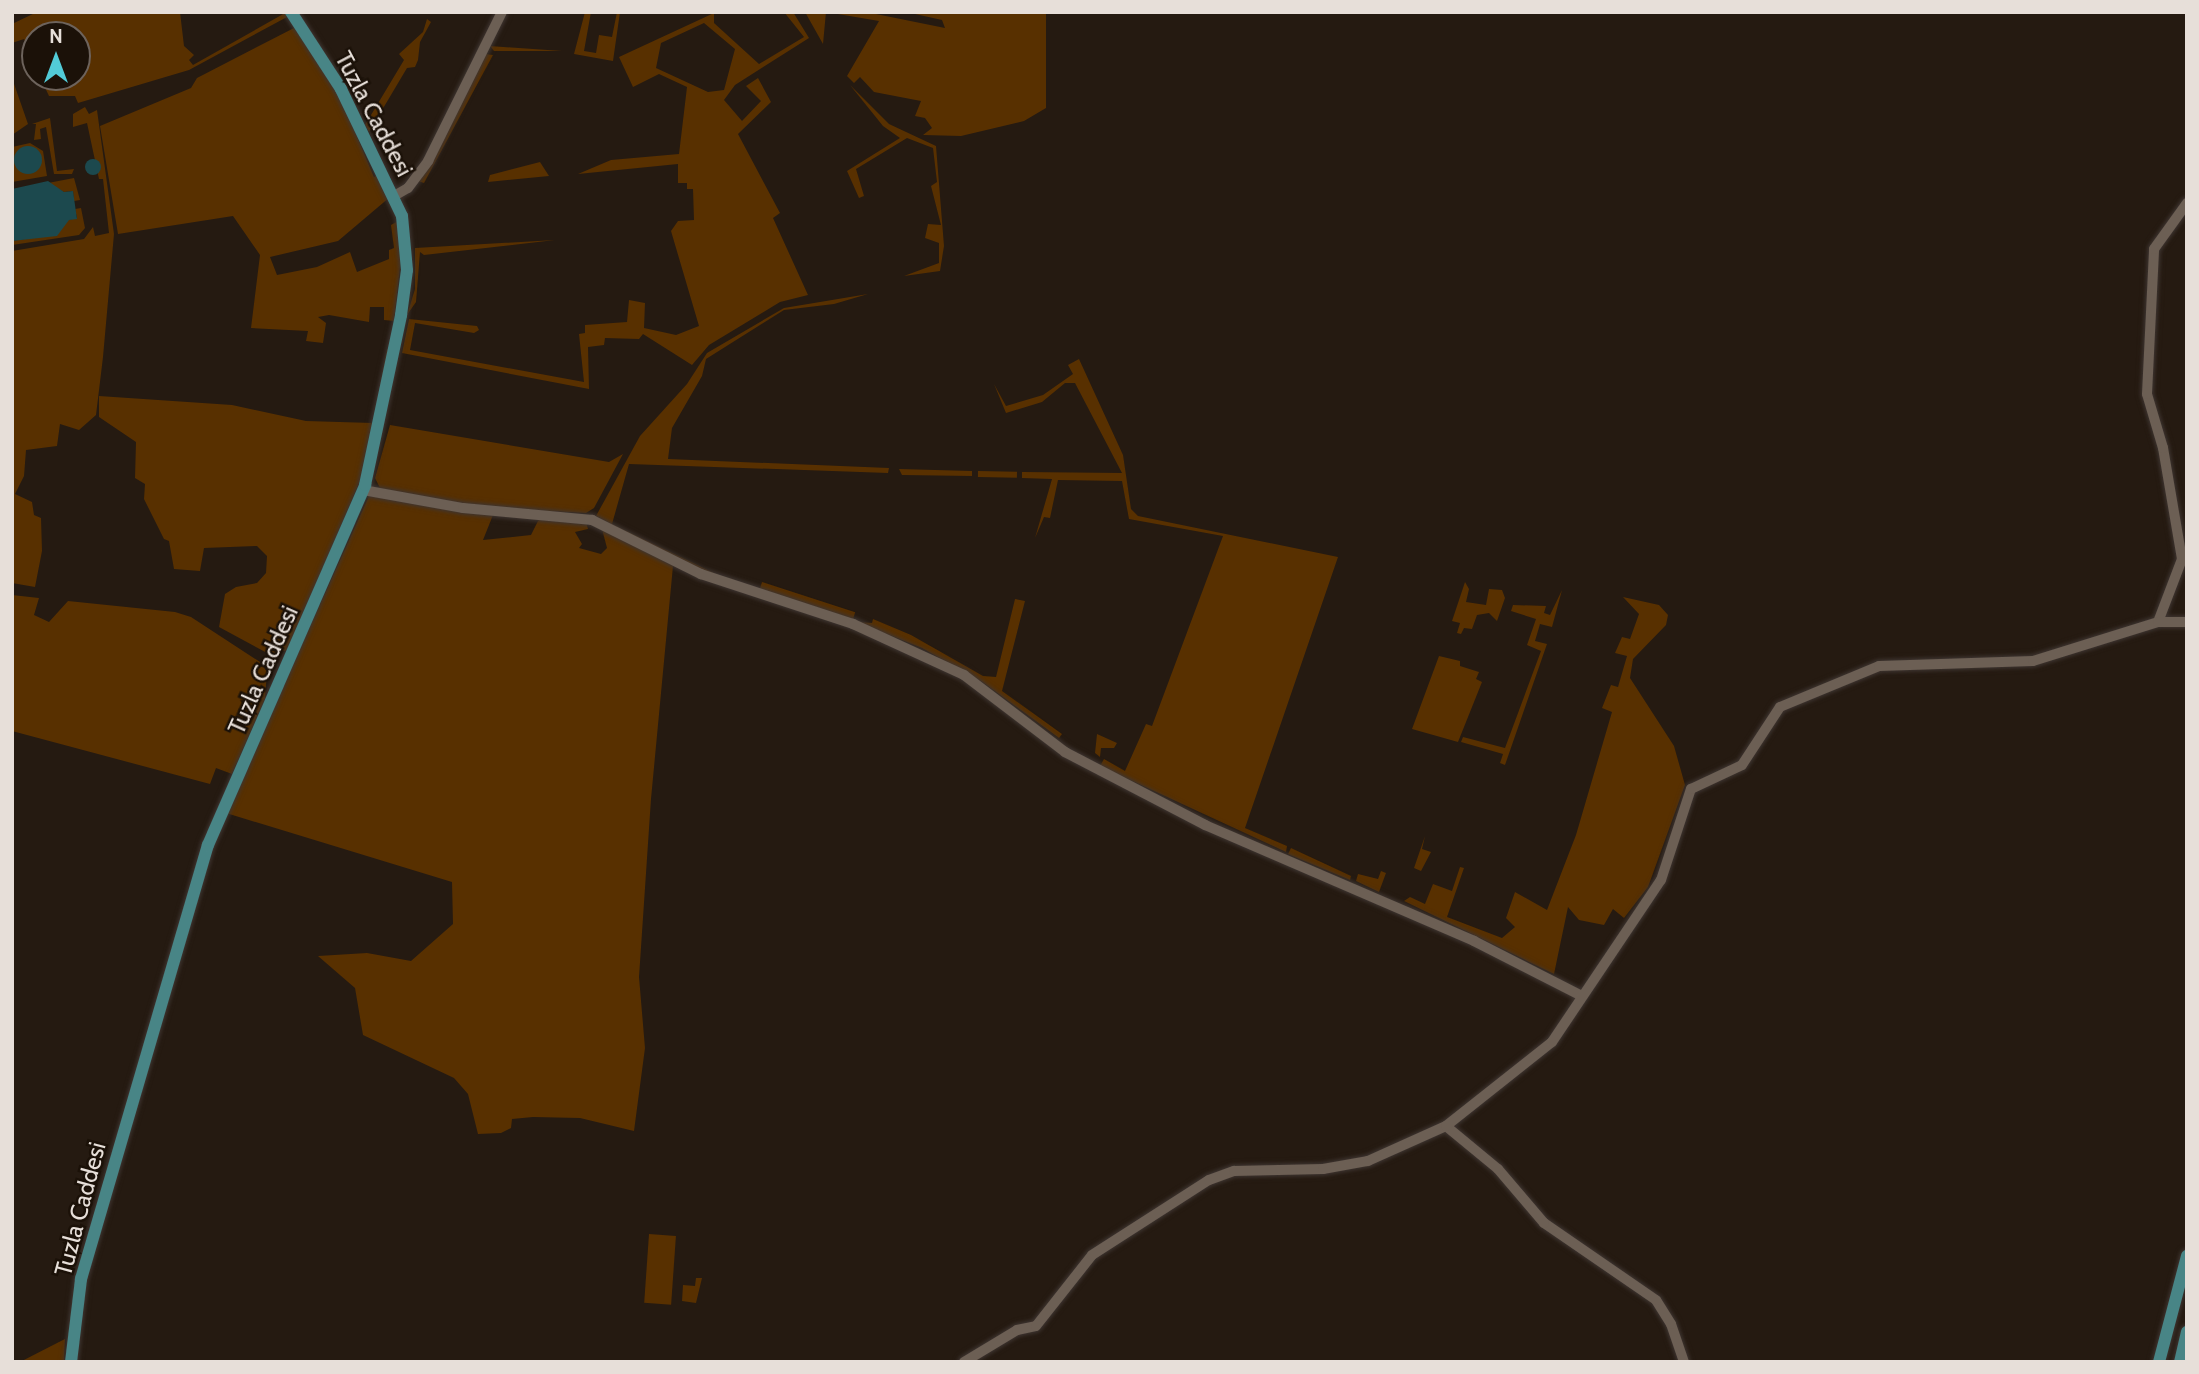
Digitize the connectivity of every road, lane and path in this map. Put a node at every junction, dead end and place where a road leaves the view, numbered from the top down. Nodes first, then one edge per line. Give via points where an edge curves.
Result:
1 (291, 12) edge
2 (502, 12) edge
3 (394, 196) junction
4 (2187, 203) edge
5 (363, 490) junction
6 (2158, 622) junction
7 (2187, 622) edge
8 (1582, 996) junction
9 (1446, 1126) junction
10 (2187, 1256) edge
11 (2187, 1332) edge
12 (71, 1362) edge
13 (964, 1362) edge
14 (1684, 1362) edge
15 (2159, 1362) edge
16 (2180, 1362) edge

1 - 3 main road, Tuzla Caddesi via 341,89
2 - 3 street via 428,161 408,188
3 - 5 main road, Tuzla Caddesi via 402,216 407,270
4 - 6 street via 2154,249 2147,394 2182,559
5 - 8 street via 463,508 592,520 701,574 853,624 964,675 1065,752 1193,820 1474,941
5 - 12 main road, Tuzla Caddesi via 215,823 81,1279
6 - 7 street
6 - 8 street via 2033,661 1879,666 1780,707 1742,765 1691,789 1661,880
8 - 9 street via 1552,1042
9 - 13 street via 1368,1161 1324,1169 1234,1171 1209,1181 1092,1255 1036,1326 1017,1330
9 - 14 street via 1498,1169 1544,1223 1656,1300 1671,1324
10 - 15 main road
11 - 16 main road

